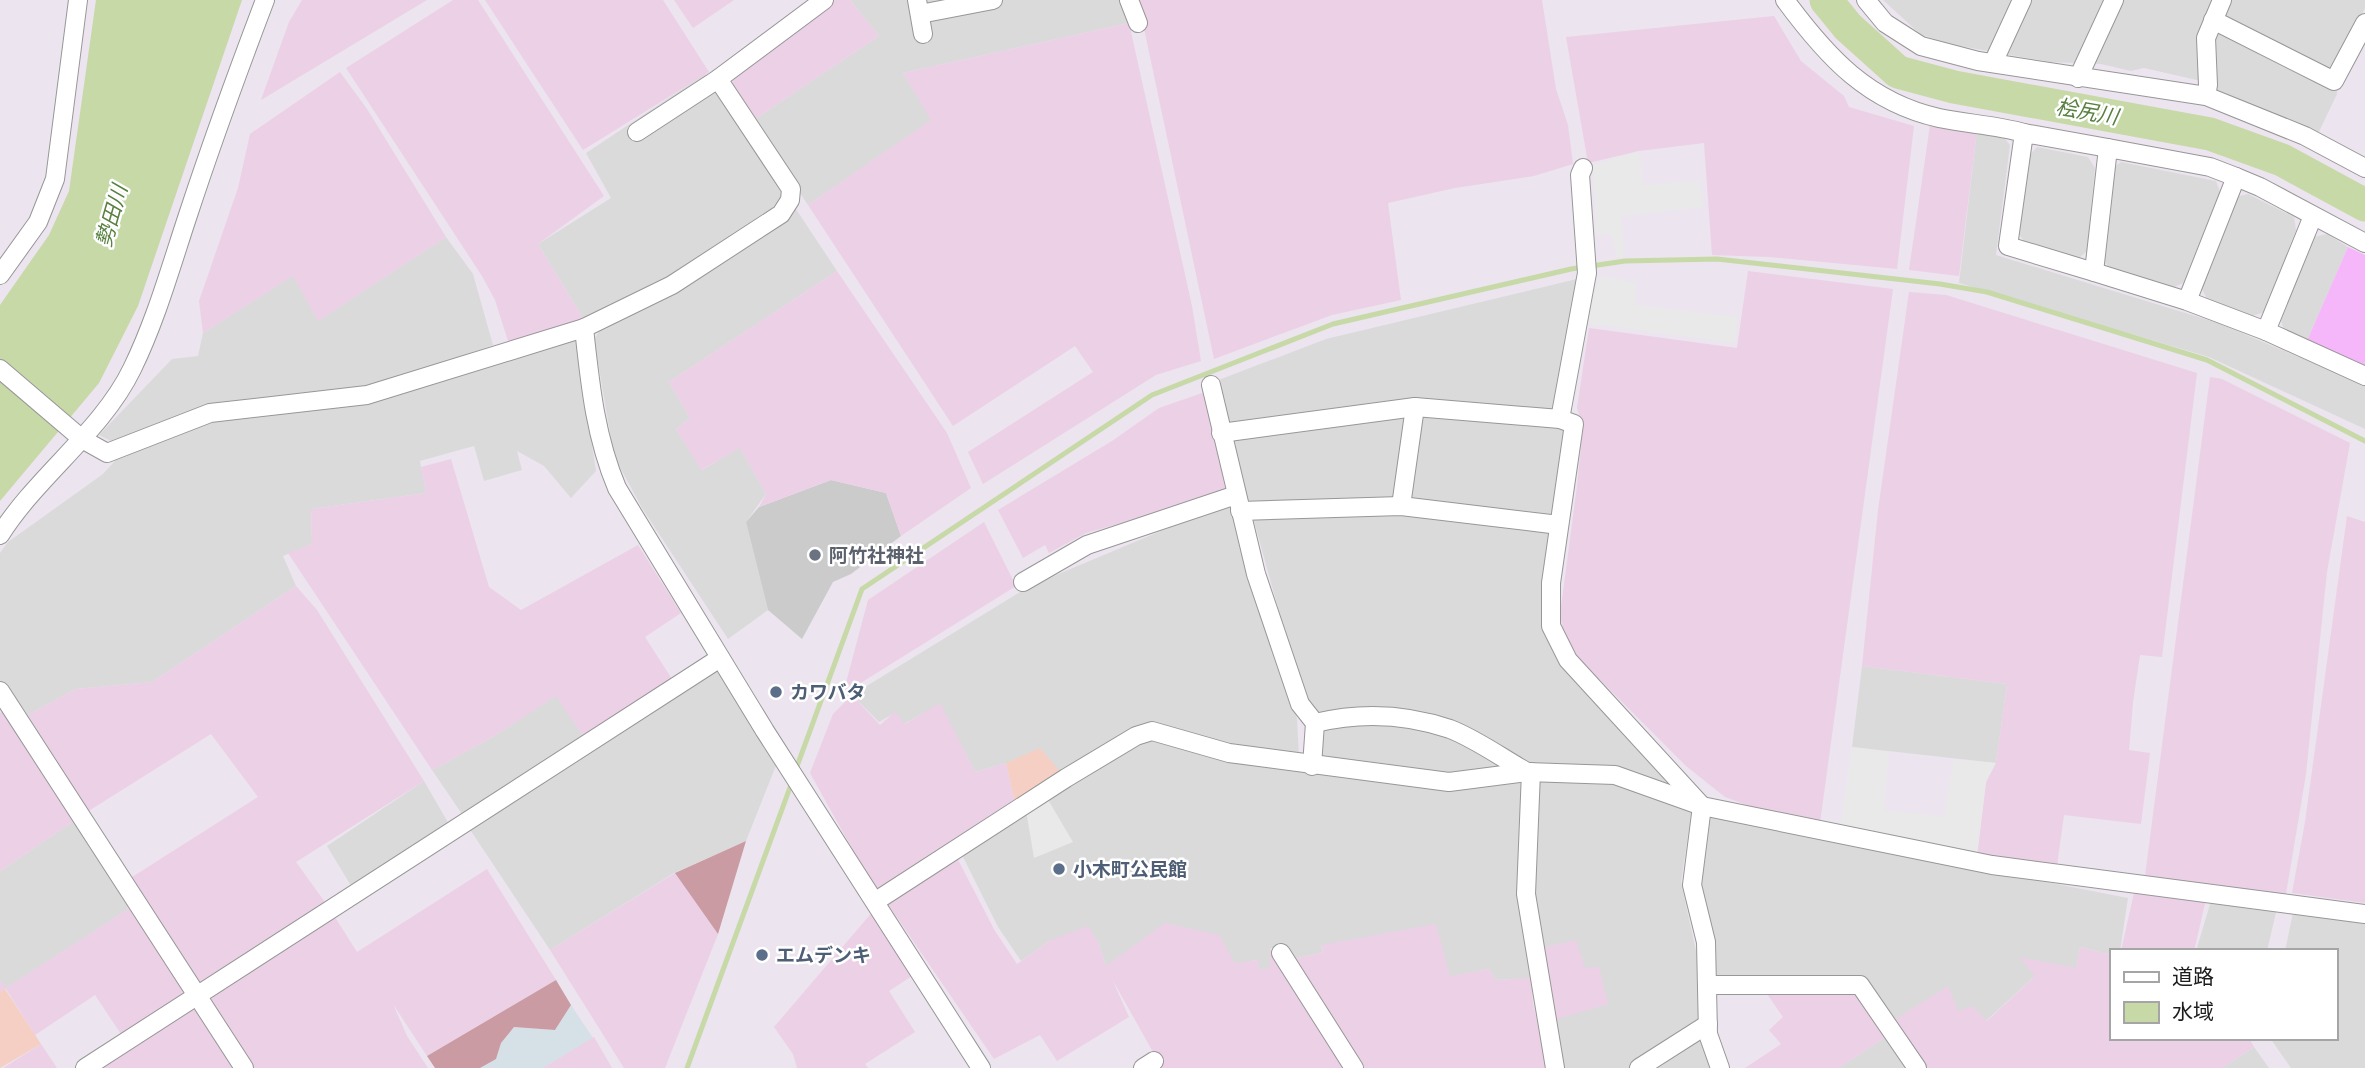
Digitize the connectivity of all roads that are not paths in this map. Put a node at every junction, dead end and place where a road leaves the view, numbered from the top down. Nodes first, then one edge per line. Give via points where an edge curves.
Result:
1 (78, 0) edge
2 (265, 0) edge
3 (824, 0) edge
4 (993, 0) edge
5 (1129, 0) edge
6 (1785, 0) edge
7 (1866, 0) edge
8 (1882, 0) edge
9 (2022, 0) edge
10 (2114, 0) edge
11 (2222, 0) edge
12 (918, 7) edge
13 (2213, 20) junction
14 (1138, 23) dead end
15 (1885, 23) junction
16 (2365, 23) edge
17 (923, 34) dead end
18 (1993, 63) junction
19 (2078, 78) junction
20 (718, 79) junction
21 (2206, 96) junction
22 (637, 132) dead end
23 (2024, 133) junction
24 (2108, 148) junction
25 (1583, 168) dead end
26 (2365, 168) edge
27 (2236, 177) junction
28 (2313, 216) junction
29 (2365, 243) edge
30 (2094, 272) junction
31 (0, 275) edge
32 (2187, 301) junction
33 (584, 328) junction
34 (2266, 331) junction
35 (0, 369) edge
36 (2365, 376) edge
37 (1211, 385) dead end
38 (1415, 407) junction
39 (1560, 419) junction
40 (1221, 433) junction
41 (80, 438) junction
42 (1238, 503) junction
43 (1401, 506) junction
44 (1559, 525) junction
45 (0, 535) edge
46 (1023, 582) dead end
47 (720, 658) junction
48 (0, 691) edge
49 (1315, 723) junction
50 (1312, 766) junction
51 (1529, 772) junction
52 (1702, 806) junction
53 (876, 901) junction
54 (2365, 914) edge
55 (1281, 953) dead end
56 (1709, 985) junction
57 (198, 994) junction
58 (1708, 1024) junction
59 (85, 1068) edge
60 (244, 1068) edge
61 (981, 1068) edge
62 (1354, 1068) edge
63 (1555, 1068) edge
64 (1639, 1068) edge
65 (1720, 1068) edge
66 (1917, 1068) edge

1 - 31 street via 55,179 38,222
2 - 41 street via 131,372
3 - 20 street
4 - 12 street
5 - 14 street
6 - 23 street via 1820,47 1886,99 1929,115
7 - 15 street
8 - 15 street
9 - 18 street
10 - 19 street
11 - 13 street
12 - 17 street
13 - 16 street via 2334,81
13 - 21 street via 2206,38
15 - 18 street via 1921,46
18 - 19 street
19 - 21 street
20 - 22 street
20 - 33 street via 791,188 790,200 781,214 672,285
21 - 26 street via 2292,130
23 - 24 street
23 - 30 street via 2008,246
24 - 27 street via 2210,167
24 - 30 street
25 - 39 street via 1587,266
27 - 28 street
27 - 32 street
28 - 29 street
28 - 34 street
30 - 32 street
32 - 34 street
33 - 41 street via 367,396 210,413 107,453
33 - 47 street via 604,457 617,488
34 - 36 street
35 - 41 street
37 - 40 street
38 - 39 street
38 - 40 street
38 - 43 street
39 - 44 street via 1574,424
40 - 42 street
41 - 45 street
42 - 43 street
42 - 46 street via 1087,545
42 - 49 street via 1256,574 1300,704
43 - 44 street
44 - 52 street via 1551,626 1568,660
47 - 53 street
47 - 57 street
48 - 57 street
49 - 50 street
49 - 51 street via 1342,717 1403,718 1451,730
50 - 51 street via 1449,782
50 - 53 street via 1228,753 1152,731 1136,736
51 - 52 street via 1615,775
51 - 63 street via 1527,894
52 - 54 street via 1992,865
52 - 56 street via 1692,884 1706,942
53 - 61 street
55 - 62 street
56 - 58 street
56 - 66 street via 1860,985
57 - 59 street
57 - 60 street
58 - 64 street
58 - 65 street

